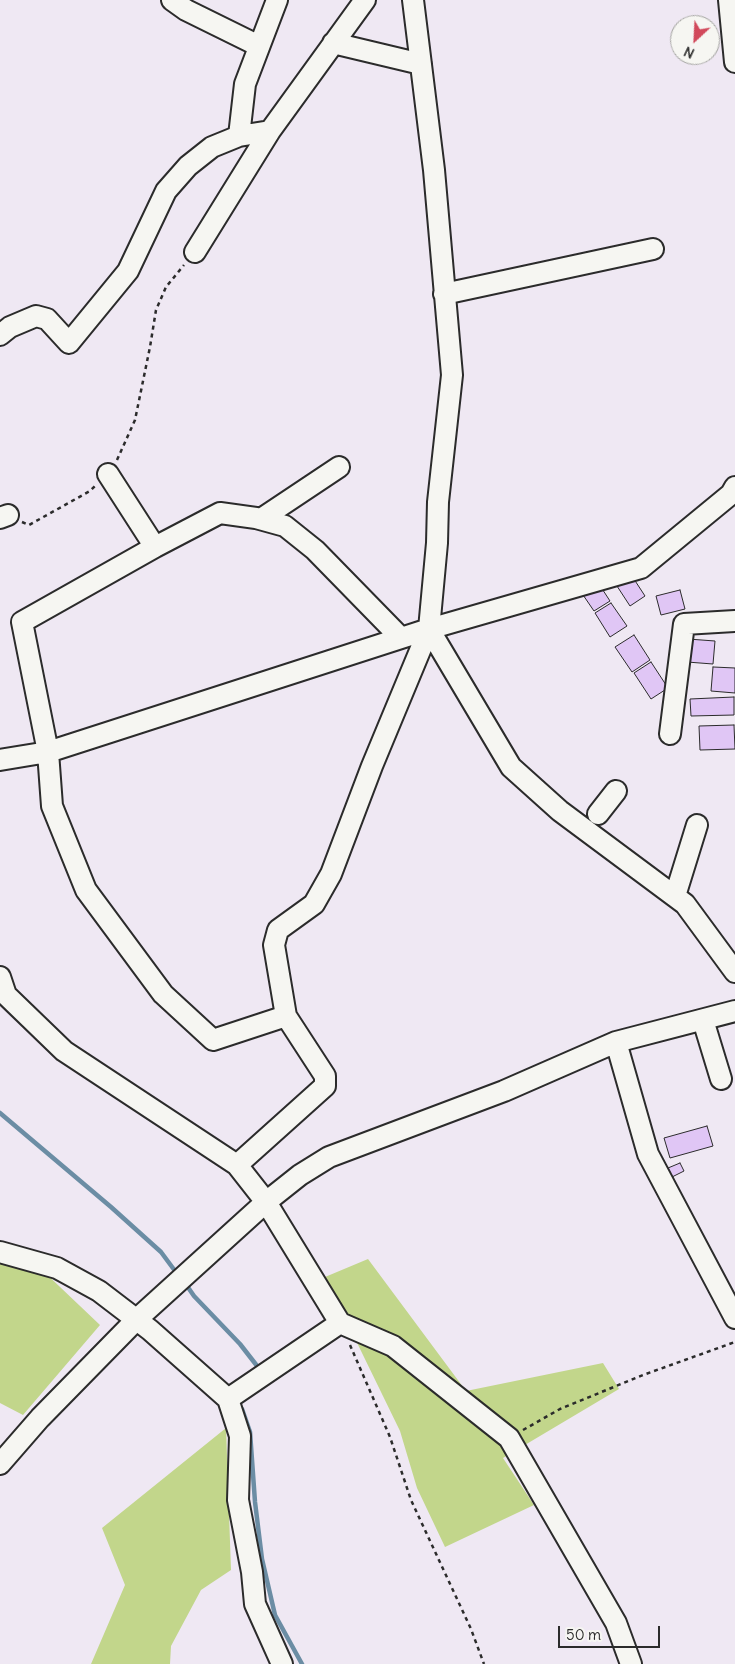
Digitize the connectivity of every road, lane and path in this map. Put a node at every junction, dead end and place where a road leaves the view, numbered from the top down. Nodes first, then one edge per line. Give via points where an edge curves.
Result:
1 (172, 0) edge
2 (277, 0) edge
3 (365, 0) edge
4 (413, 0) edge
5 (729, 0) edge
6 (333, 43) junction
7 (259, 46) junction
8 (735, 62) edge
9 (421, 64) junction
10 (270, 131) junction
11 (239, 136) junction
12 (652, 249) dead end
13 (195, 252) joint
14 (444, 294) junction
15 (0, 335) edge
16 (339, 467) dead end
17 (108, 474) junction
18 (735, 487) edge
19 (4, 517) edge
20 (261, 519) junction
21 (155, 547) junction
22 (735, 621) edge
23 (429, 629) junction
24 (401, 638) junction
25 (670, 734) dead end
26 (48, 752) junction
27 (0, 760) edge
28 (616, 791) dead end
29 (598, 814) dead end
30 (697, 825) dead end
31 (675, 896) junction
32 (735, 972) edge
33 (0, 977) edge
34 (735, 1011) edge
35 (286, 1016) junction
36 (703, 1020) junction
37 (616, 1042) junction
38 (721, 1079) dead end
39 (236, 1165) junction
40 (266, 1202) junction
41 (0, 1252) edge
42 (735, 1318) edge
43 (137, 1319) junction
44 (340, 1323) junction
45 (735, 1342) edge
46 (228, 1400) junction
47 (509, 1438) junction
48 (0, 1464) edge
49 (282, 1664) edge
50 (484, 1664) edge
51 (631, 1664) edge

1 - 7 street
2 - 7 street
3 - 6 street
4 - 9 street
5 - 8 street
6 - 9 street
6 - 10 street
7 - 11 street via 245,84
9 - 14 street
10 - 11 street
10 - 13 street
11 - 15 street via 212,147 188,166 166,190 128,271 69,343 47,319 36,316
12 - 14 street
13 - 17 path via 166,288 156,310 135,420 113,470
14 - 23 street via 452,375
16 - 20 street
17 - 19 path via 90,491 29,525
17 - 21 street
18 - 23 street via 731,494 641,568
20 - 21 street via 220,513
20 - 24 street via 285,526 316,550
21 - 26 street via 22,622
22 - 25 street via 684,624
23 - 24 street
23 - 31 street via 511,767 560,811
23 - 35 street via 331,874 314,904 278,930 274,945
24 - 26 street
26 - 27 street
26 - 35 street via 52,806 86,890 163,994 214,1040
28 - 29 street
30 - 31 street
31 - 32 street via 685,904
33 - 39 street via 6,995 64,1050
34 - 36 street
35 - 39 street via 325,1076 325,1086
36 - 37 street
36 - 38 street
37 - 40 street via 504,1091 329,1157
37 - 42 street via 648,1154
39 - 40 street
40 - 43 street
40 - 44 street
41 - 43 street via 57,1268 99,1291
43 - 46 street
43 - 48 street via 40,1418
44 - 46 street
44 - 47 street via 393,1346
44 - 50 path via 390,1437 411,1500
45 - 47 path via 643,1375 560,1410
46 - 49 street via 240,1436 238,1500 255,1604
47 - 51 street via 616,1623

